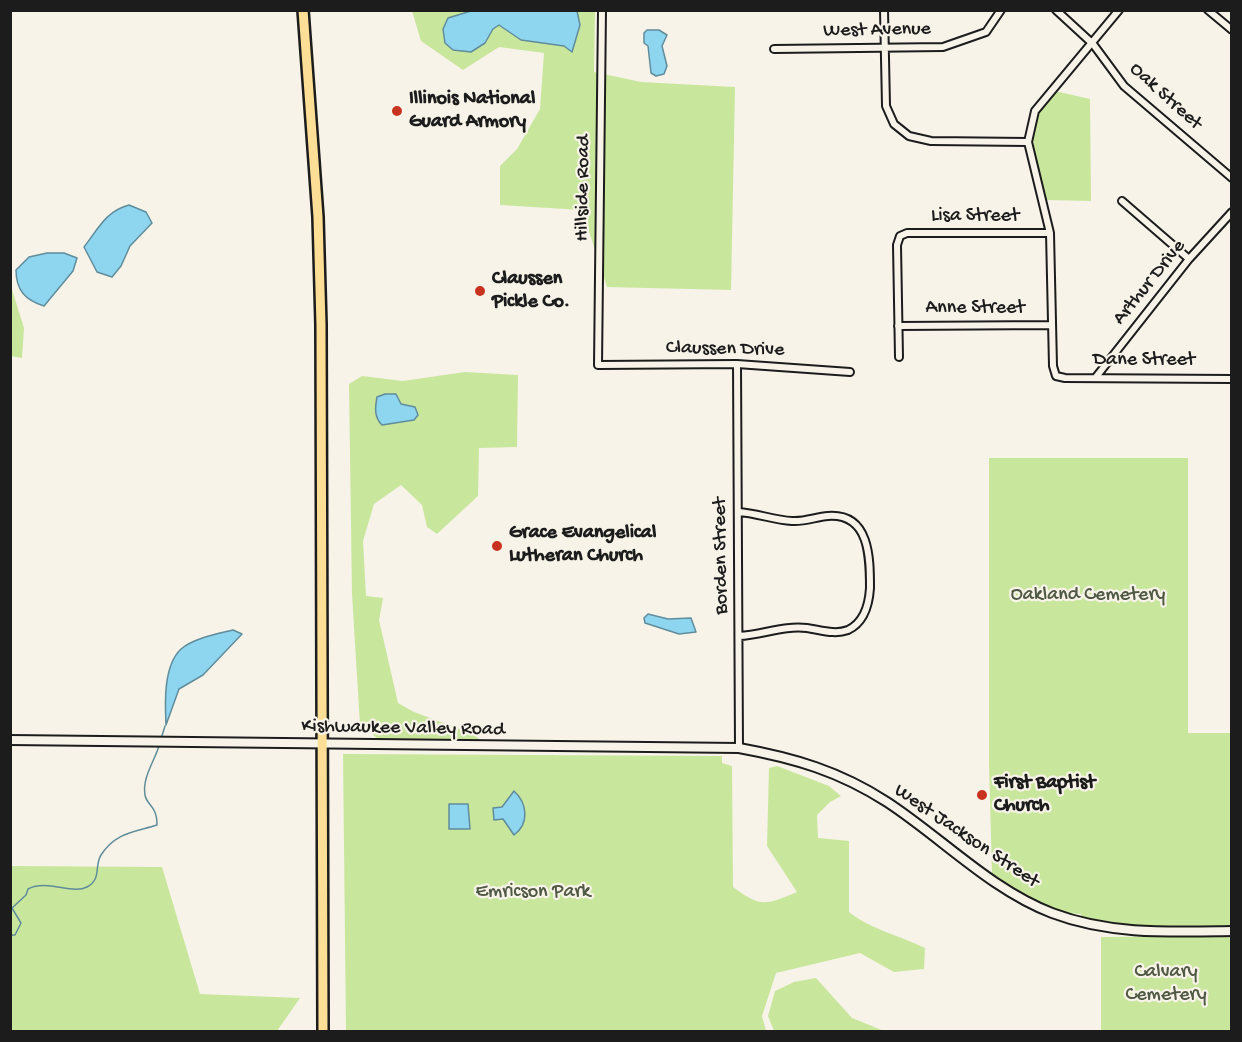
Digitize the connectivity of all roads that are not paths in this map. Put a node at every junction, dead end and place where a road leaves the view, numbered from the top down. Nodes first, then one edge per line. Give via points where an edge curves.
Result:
1 (303, 10) edge
2 (602, 10) edge
3 (884, 10) edge
4 (1001, 10) edge
5 (1056, 10) edge
6 (1119, 10) edge
7 (1209, 10) edge
8 (1232, 30) edge
9 (1093, 44) junction
10 (885, 48) junction
11 (774, 49) dead end
12 (1028, 142) junction
13 (1232, 178) edge
14 (1122, 201) dead end
15 (1232, 212) edge
16 (1050, 233) junction
17 (1189, 259) junction
18 (1052, 325) junction
19 (898, 326) junction
20 (899, 357) dead end
21 (736, 364) junction
22 (598, 365) joint
23 (850, 372) dead end
24 (1096, 377) junction
25 (1232, 379) edge
26 (738, 512) junction
27 (739, 636) junction
28 (10, 740) edge
29 (324, 745) junction
30 (739, 748) junction
31 (794, 758) joint
32 (1232, 931) edge
33 (323, 1032) edge

1 - 29 main road via 321,303
2 - 22 street, Hillside Road
3 - 10 street
4 - 10 street, West Avenue via 986,32 960,43 926,49
5 - 9 street, Oak Street
6 - 9 street
7 - 8 street
9 - 12 street via 1035,111
9 - 13 street, Oak Street via 1124,86
10 - 11 street, West Avenue
10 - 12 street via 886,106 894,124 909,136 931,141
12 - 16 street
14 - 17 street
15 - 17 street, Arthur Drive
16 - 18 street
16 - 19 street, Lisa Street via 900,236
17 - 24 street, Arthur Drive
18 - 19 street, Anne Street
18 - 24 street, Dane Street via 1056,376
19 - 20 street
21 - 22 street, Claussen Drive
21 - 23 street, Claussen Drive
21 - 26 street, Borden Street
24 - 25 street, Dane Street
26 - 27 street, Borden Street
26 - 27 street via 794,521 845,518 862,530 869,546 870,585 868,609 848,630 804,628
27 - 30 street, Borden Street
28 - 29 street, Kishwaukee Valley Road
29 - 30 street, Kishwaukee Valley Road
29 - 33 main road
30 - 31 street, Kishwaukee Valley Road
31 - 32 street, West Jackson Street via 857,784 888,802 1000,886 1051,912 1136,931

